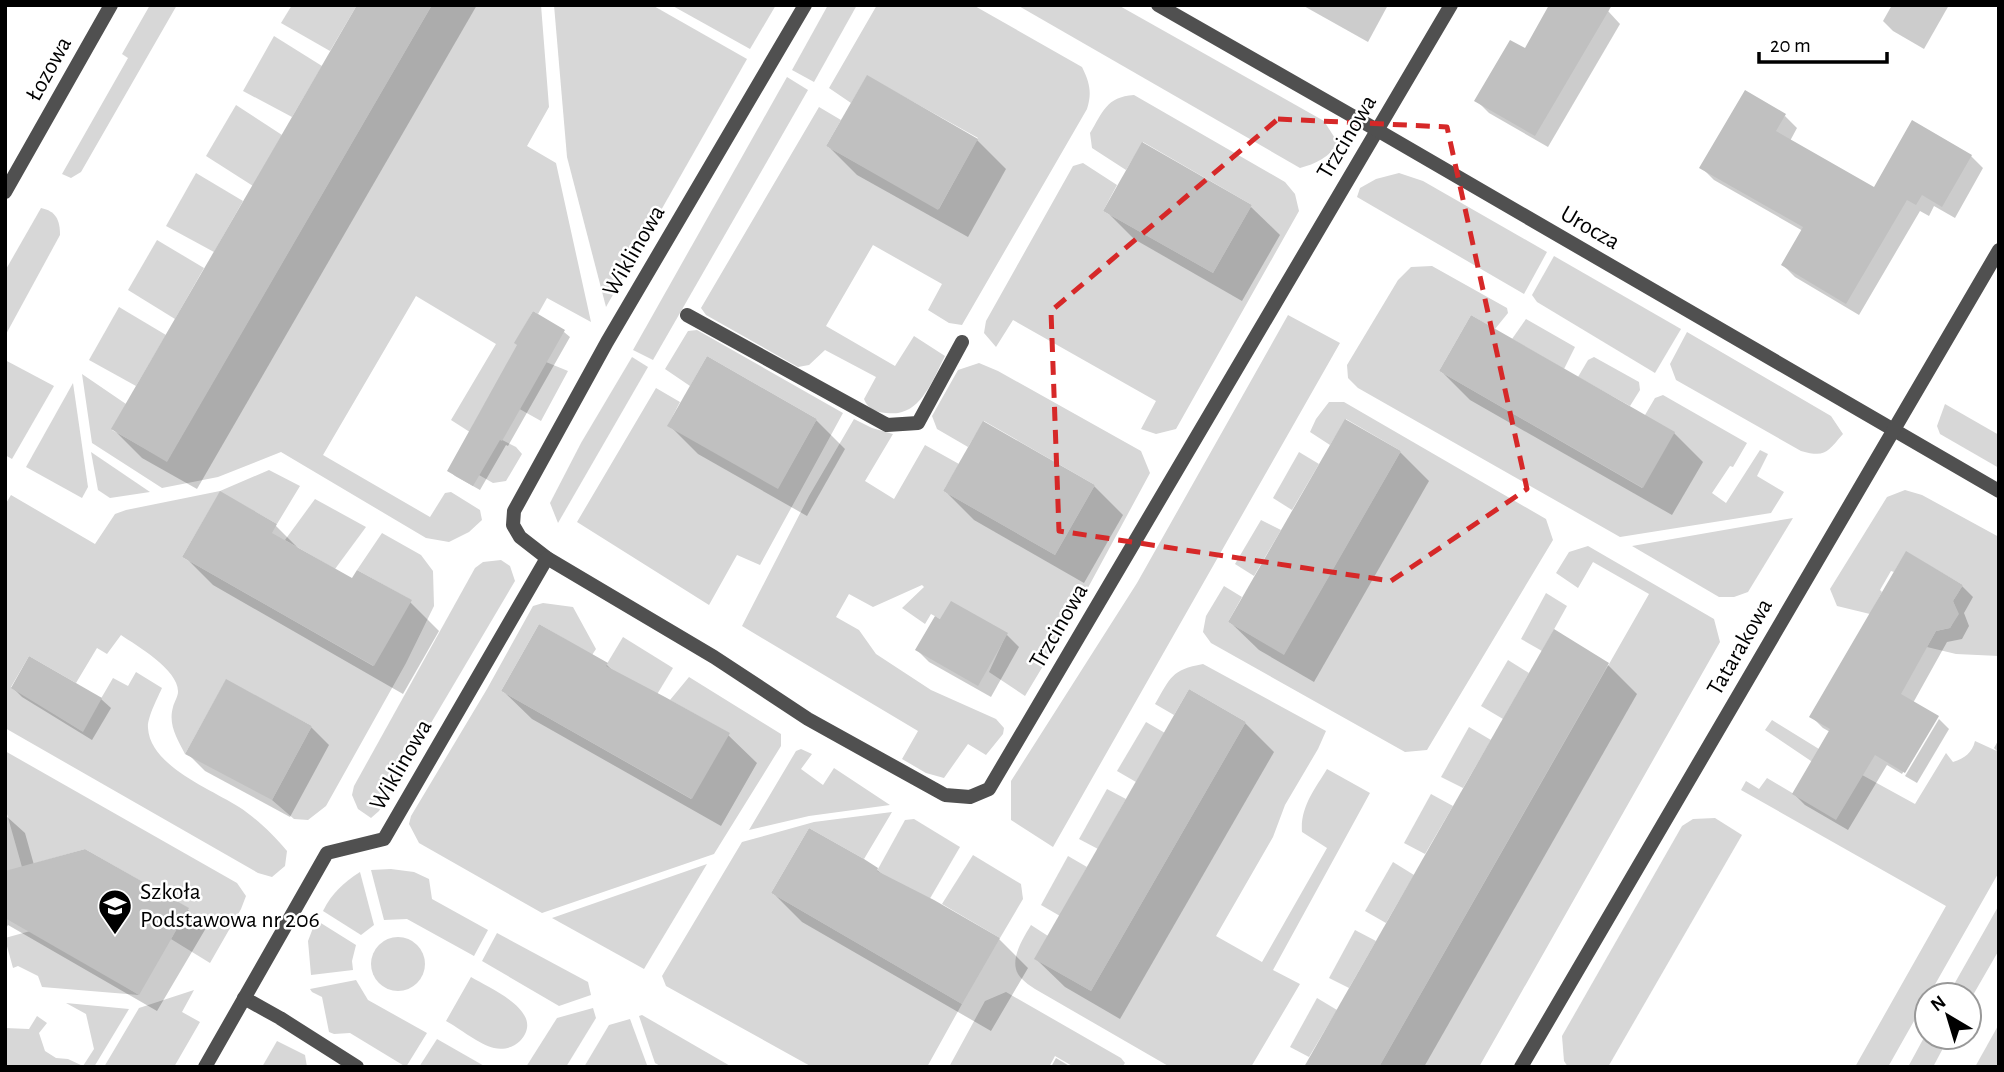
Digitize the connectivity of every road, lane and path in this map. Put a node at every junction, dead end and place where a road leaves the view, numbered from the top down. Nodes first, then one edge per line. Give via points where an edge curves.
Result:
1 (111, 5) edge
2 (805, 5) edge
3 (1158, 5) edge
4 (1451, 5) edge
5 (1377, 130) junction
6 (5, 192) edge
7 (1999, 250) edge
8 (687, 315) dead end
9 (962, 342) dead end
10 (1893, 431) junction
11 (1999, 491) edge
12 (513, 524) joint
13 (547, 558) junction
14 (244, 998) junction
15 (205, 1067) edge
16 (358, 1067) edge
17 (1521, 1067) edge

1 - 6 street, Łozowa
2 - 12 street, Wiklinowa via 607,342 514,511
3 - 5 street, Urocza
4 - 5 street, Trzcinowa
5 - 10 street, Urocza
5 - 13 street, Trzcinowa via 989,789 970,797 945,795 808,719
7 - 10 street, Tatarakowa
8 - 9 street via 887,425 918,423
10 - 11 street, Urocza
10 - 17 street, Tatarakowa
12 - 13 street, Trzcinowa via 520,537
13 - 14 street, Wiklinowa via 384,839 327,853
14 - 15 street, Wiklinowa
14 - 16 street

